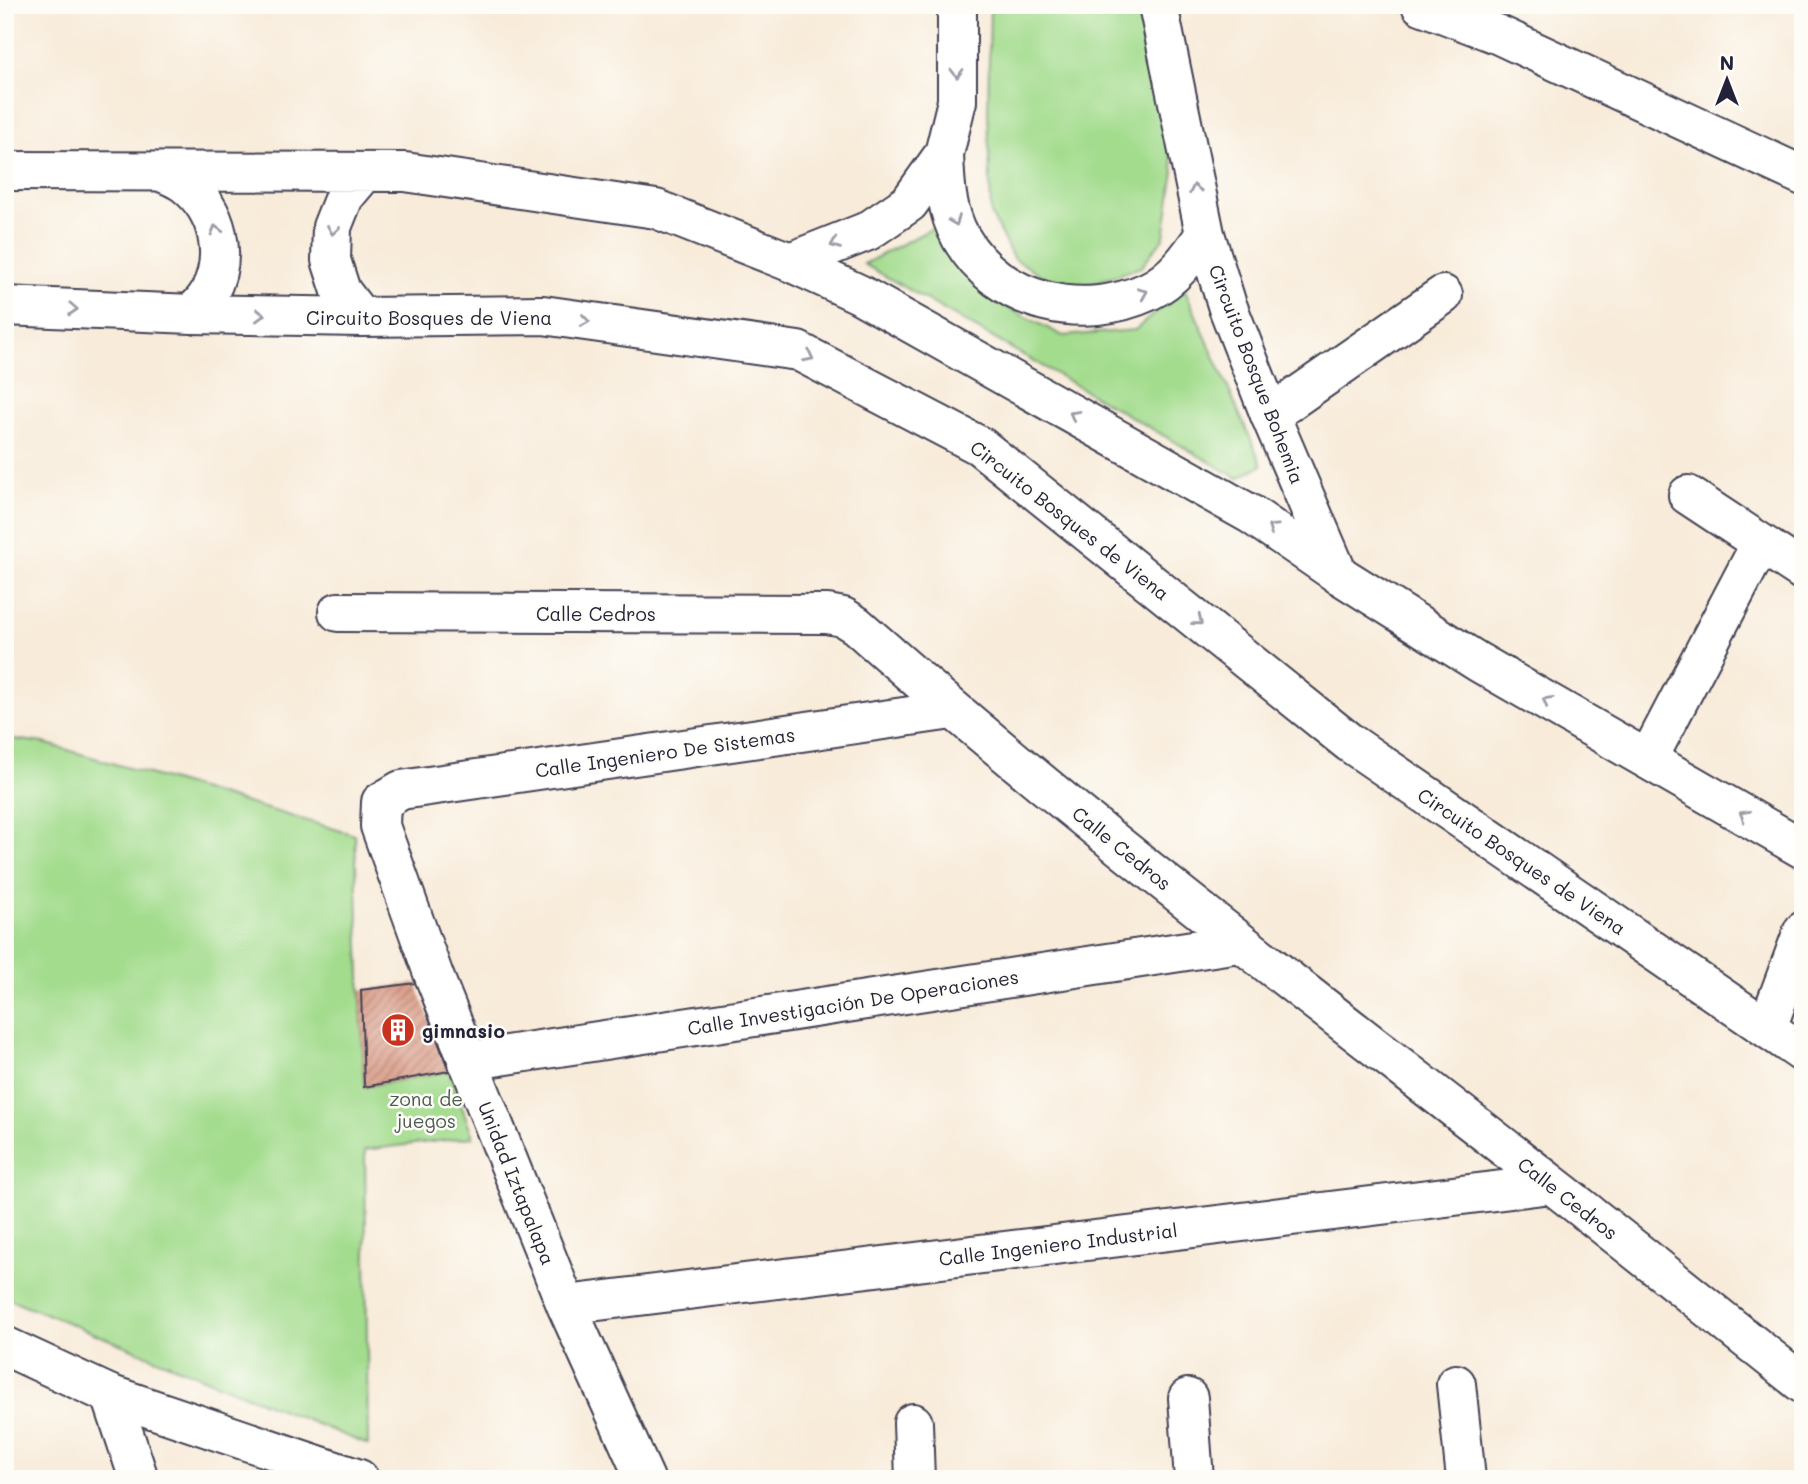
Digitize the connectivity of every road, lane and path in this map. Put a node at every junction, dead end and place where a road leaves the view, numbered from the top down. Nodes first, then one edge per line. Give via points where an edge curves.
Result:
1 (957, 5) edge
2 (1158, 5) edge
3 (1421, 5) edge
4 (1505, 20) edge
5 (944, 154) junction
6 (5, 171) edge
7 (161, 172) junction
8 (365, 172) junction
9 (1803, 176) edge
10 (1205, 234) junction
11 (790, 262) junction
12 (1443, 295) dead end
13 (5, 306) edge
14 (192, 314) junction
15 (361, 317) junction
16 (1270, 415) junction
17 (1688, 495) dead end
18 (1761, 543) junction
19 (1803, 571) edge
20 (1338, 573) junction
21 (338, 612) dead end
22 (951, 710) junction
23 (1648, 760) junction
24 (381, 802) joint
25 (1803, 849) edge
26 (1803, 931) edge
27 (1240, 943) junction
28 (1768, 1028) junction
29 (1803, 1053) edge
30 (467, 1062) junction
31 (1551, 1184) junction
32 (566, 1305) junction
33 (5, 1346) edge
34 (1456, 1384) dead end
35 (1803, 1384) edge
36 (111, 1395) junction
37 (1188, 1398) dead end
38 (913, 1423) dead end
39 (139, 1479) edge
40 (359, 1479) edge
41 (645, 1479) edge
42 (915, 1479) edge
43 (1194, 1479) edge
44 (1466, 1479) edge

1 -> 5 street via 957,101
10 -> 2 street, Circuito Bosque Bohemia
3 - 4 street
4 - 9 street
5 -> 10 street via 946,197 961,238 989,272 1025,296 1067,307 1111,305 1152,290 1186,263
5 -> 11 street via 909,204 868,230
6 - 7 street
7 - 8 street
14 -> 7 street via 209,295 218,271 220,246 202,200 184,182
8 - 11 street via 405,172 656,209
8 -> 15 street via 344,197 332,227 331,260 341,291
10 - 16 street, Circuito Bosque Bohemia
20 -> 11 street via 1252,514 859,294
12 - 16 street
13 -> 14 street, Circuito Bosques de Viena
14 -> 15 street, Circuito Bosques de Viena
15 -> 28 street, Circuito Bosques de Viena via 543,315 798,351 980,446 1350,743
16 - 20 street, Circuito Bosque Bohemia
17 - 18 street
18 - 19 street
18 - 23 street
23 -> 20 street via 1478,662
21 - 22 street, Calle Cedros via 827,614 856,625
22 - 24 street, Calle Ingeniero De Sistemas via 401,790
22 - 27 street, Calle Cedros
25 -> 23 street
24 - 30 street, Unidad Iztapalapa via 380,826
26 - 28 street
27 - 30 street, Calle Investigación De Operaciones
27 - 31 street, Calle Cedros
28 - 29 street, Circuito Bosques de Viena
30 - 32 street, Unidad Iztapalapa
31 - 32 street, Calle Ingeniero Industrial
31 - 35 street, Calle Cedros
32 - 41 street, Unidad Iztapalapa
33 - 36 street
34 - 44 street
36 - 39 street
36 - 40 street
37 - 43 street
38 - 42 street

